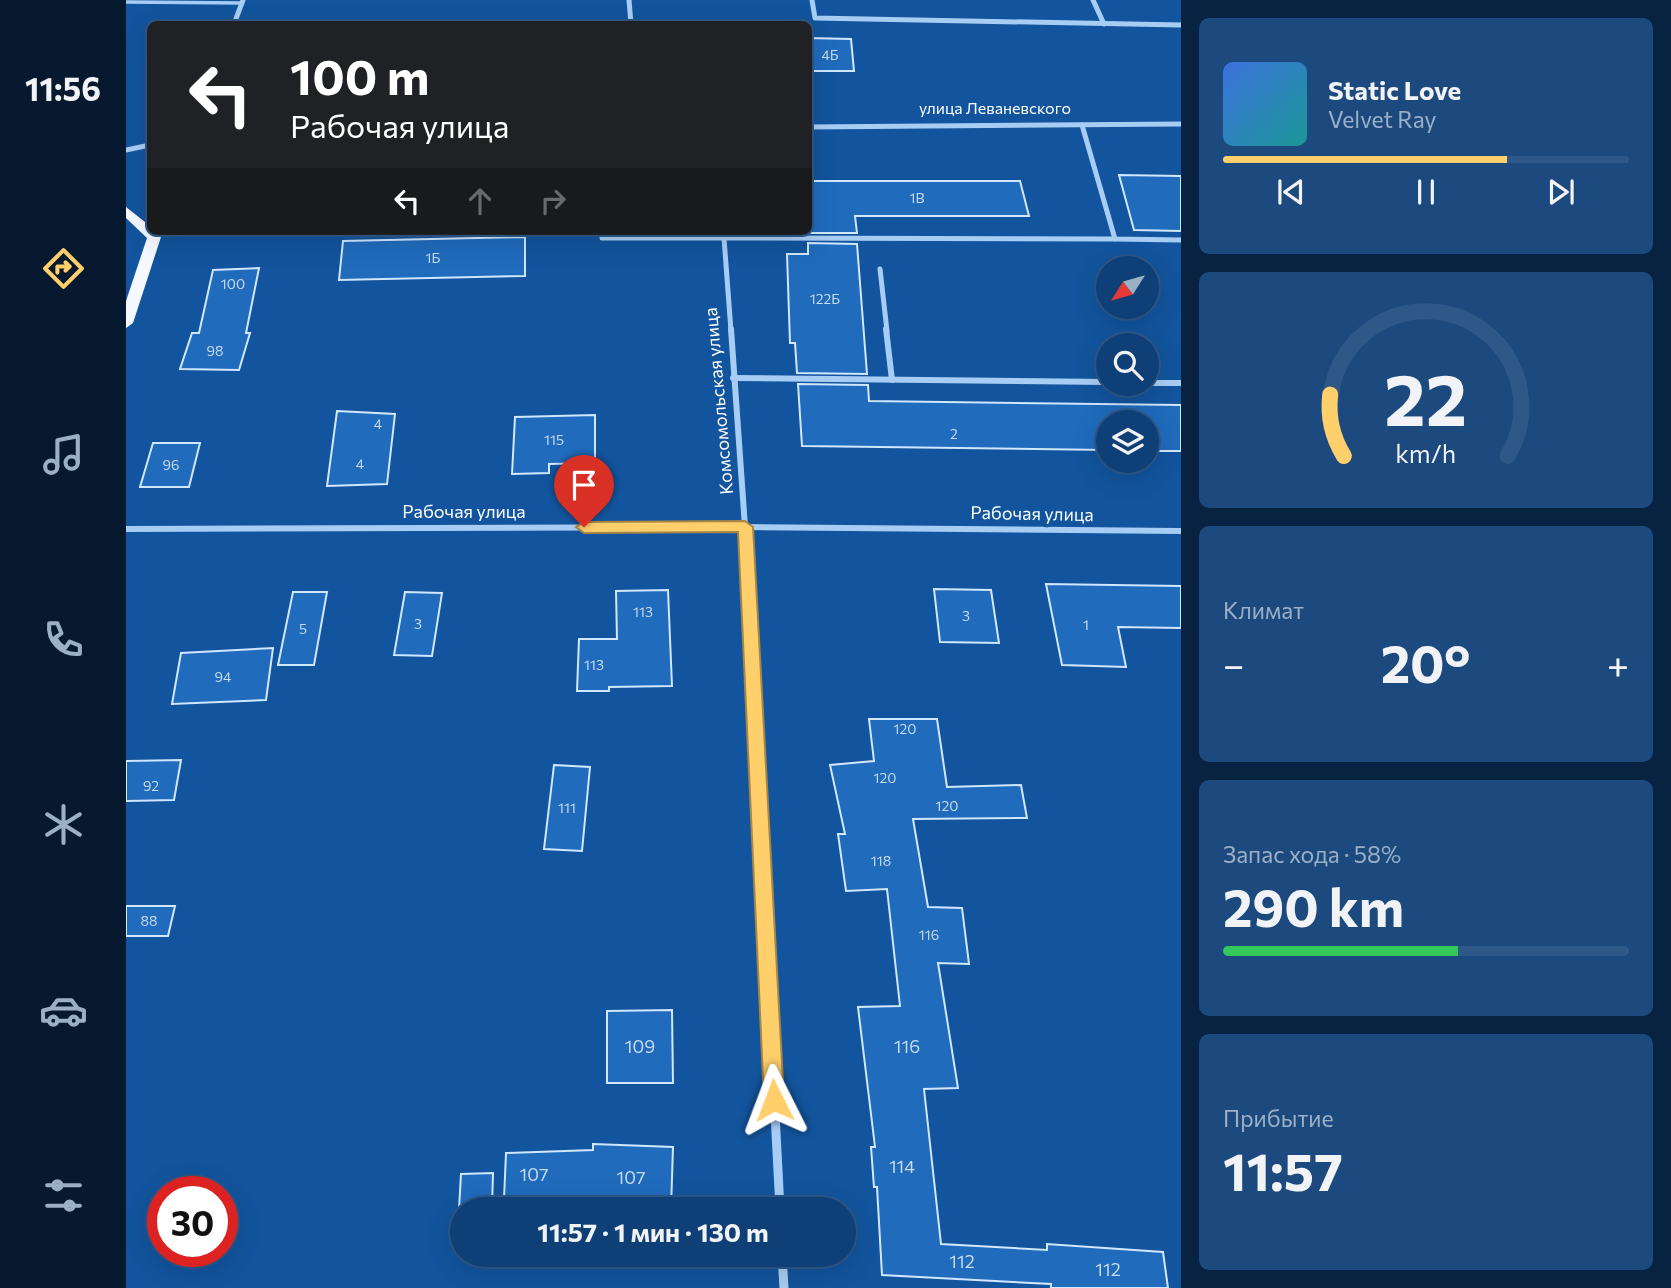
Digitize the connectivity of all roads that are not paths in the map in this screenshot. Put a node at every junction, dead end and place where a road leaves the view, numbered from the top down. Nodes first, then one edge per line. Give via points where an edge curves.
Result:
1 (629, 0) edge
2 (812, 0) edge
3 (1093, 0) edge
4 (242, 1) edge
5 (126, 2) edge
6 (235, 21) edge
7 (631, 21) edge
8 (1104, 24) junction
9 (1181, 25) edge
10 (1181, 124) edge
11 (1082, 125) junction
12 (812, 127) edge
13 (147, 146) edge
14 (126, 150) edge
15 (126, 211) edge
16 (147, 228) edge
17 (155, 235) edge
18 (602, 238) dead end
19 (724, 239) junction
20 (1115, 239) junction
21 (1181, 240) edge
22 (880, 269) dead end
23 (126, 323) edge
24 (733, 378) junction
25 (892, 380) junction
26 (1096, 382) edge
27 (1159, 383) edge
28 (1181, 383) edge
29 (745, 527) junction
30 (126, 529) edge
31 (1181, 531) edge
32 (779, 1197) edge
33 (783, 1267) edge
34 (784, 1288) edge

1 - 7 street
2 - 8 street via 815,19
3 - 8 street
4 - 5 lane
4 - 6 street
8 - 9 street
10 - 11 street, улица Леваневского
11 - 12 street, улица Леваневского
11 - 20 street
13 - 14 street
15 - 16 main road
17 - 23 main road
18 - 19 street
19 - 20 street
19 - 24 street, Комсомольская улица
20 - 21 street
22 - 25 street
24 - 25 street
24 - 29 street, Комсомольская улица
25 - 26 street
27 - 28 street
29 - 30 street, Рабочая улица
29 - 31 street, Рабочая улица
29 - 32 street, Комсомольская улица
33 - 34 street

